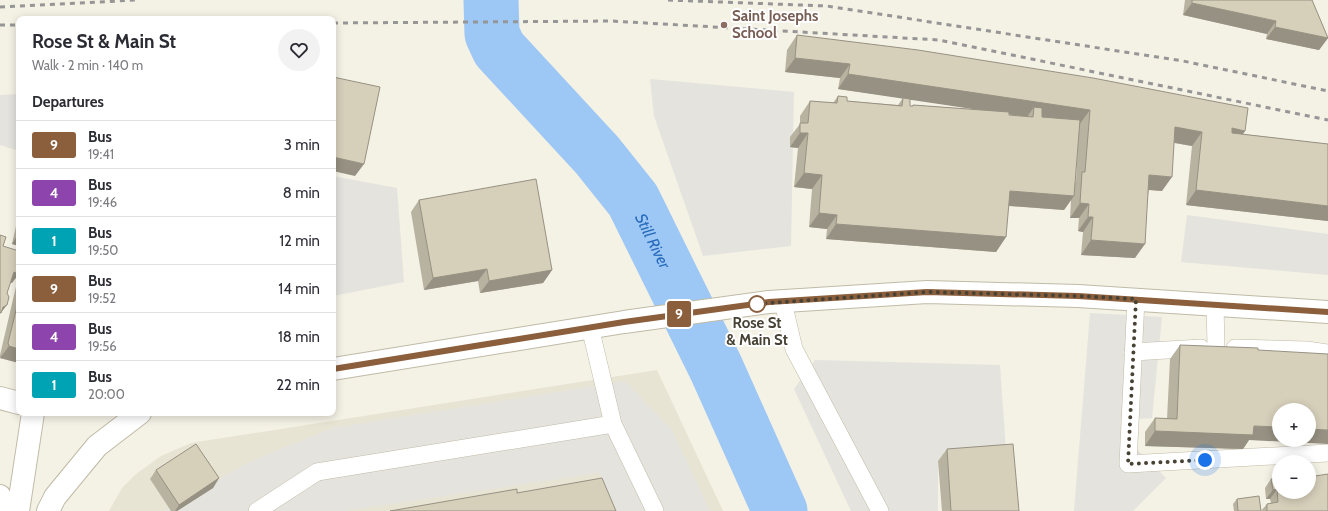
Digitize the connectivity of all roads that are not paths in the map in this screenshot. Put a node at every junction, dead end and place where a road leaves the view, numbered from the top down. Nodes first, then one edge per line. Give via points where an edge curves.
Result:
1 (1136, 299) junction
2 (776, 302) junction
3 (1215, 304) junction
4 (1328, 312) edge
5 (590, 327) junction
6 (1216, 347) junction
7 (1133, 352) junction
8 (1328, 353) edge
9 (336, 369) edge
10 (0, 398) edge
11 (16, 402) edge
12 (33, 416) edge
13 (136, 416) edge
14 (613, 424) junction
15 (1328, 453) edge
16 (0, 496) edge
17 (6, 511) edge
18 (18, 511) edge
19 (48, 511) edge
20 (257, 511) edge
21 (655, 511) edge
22 (880, 511) edge

1 - 2 street via 927,292
1 - 3 street
1 - 7 lane
2 - 5 street
2 - 22 lane via 794,349
3 - 4 street
3 - 6 lane
5 - 9 street
5 - 14 lane
6 - 7 lane
6 - 8 lane
7 - 15 lane via 1128,464
10 - 11 street
12 - 18 street
13 - 19 street via 97,446 55,497
14 - 20 lane via 317,472
14 - 21 lane
16 - 17 street

